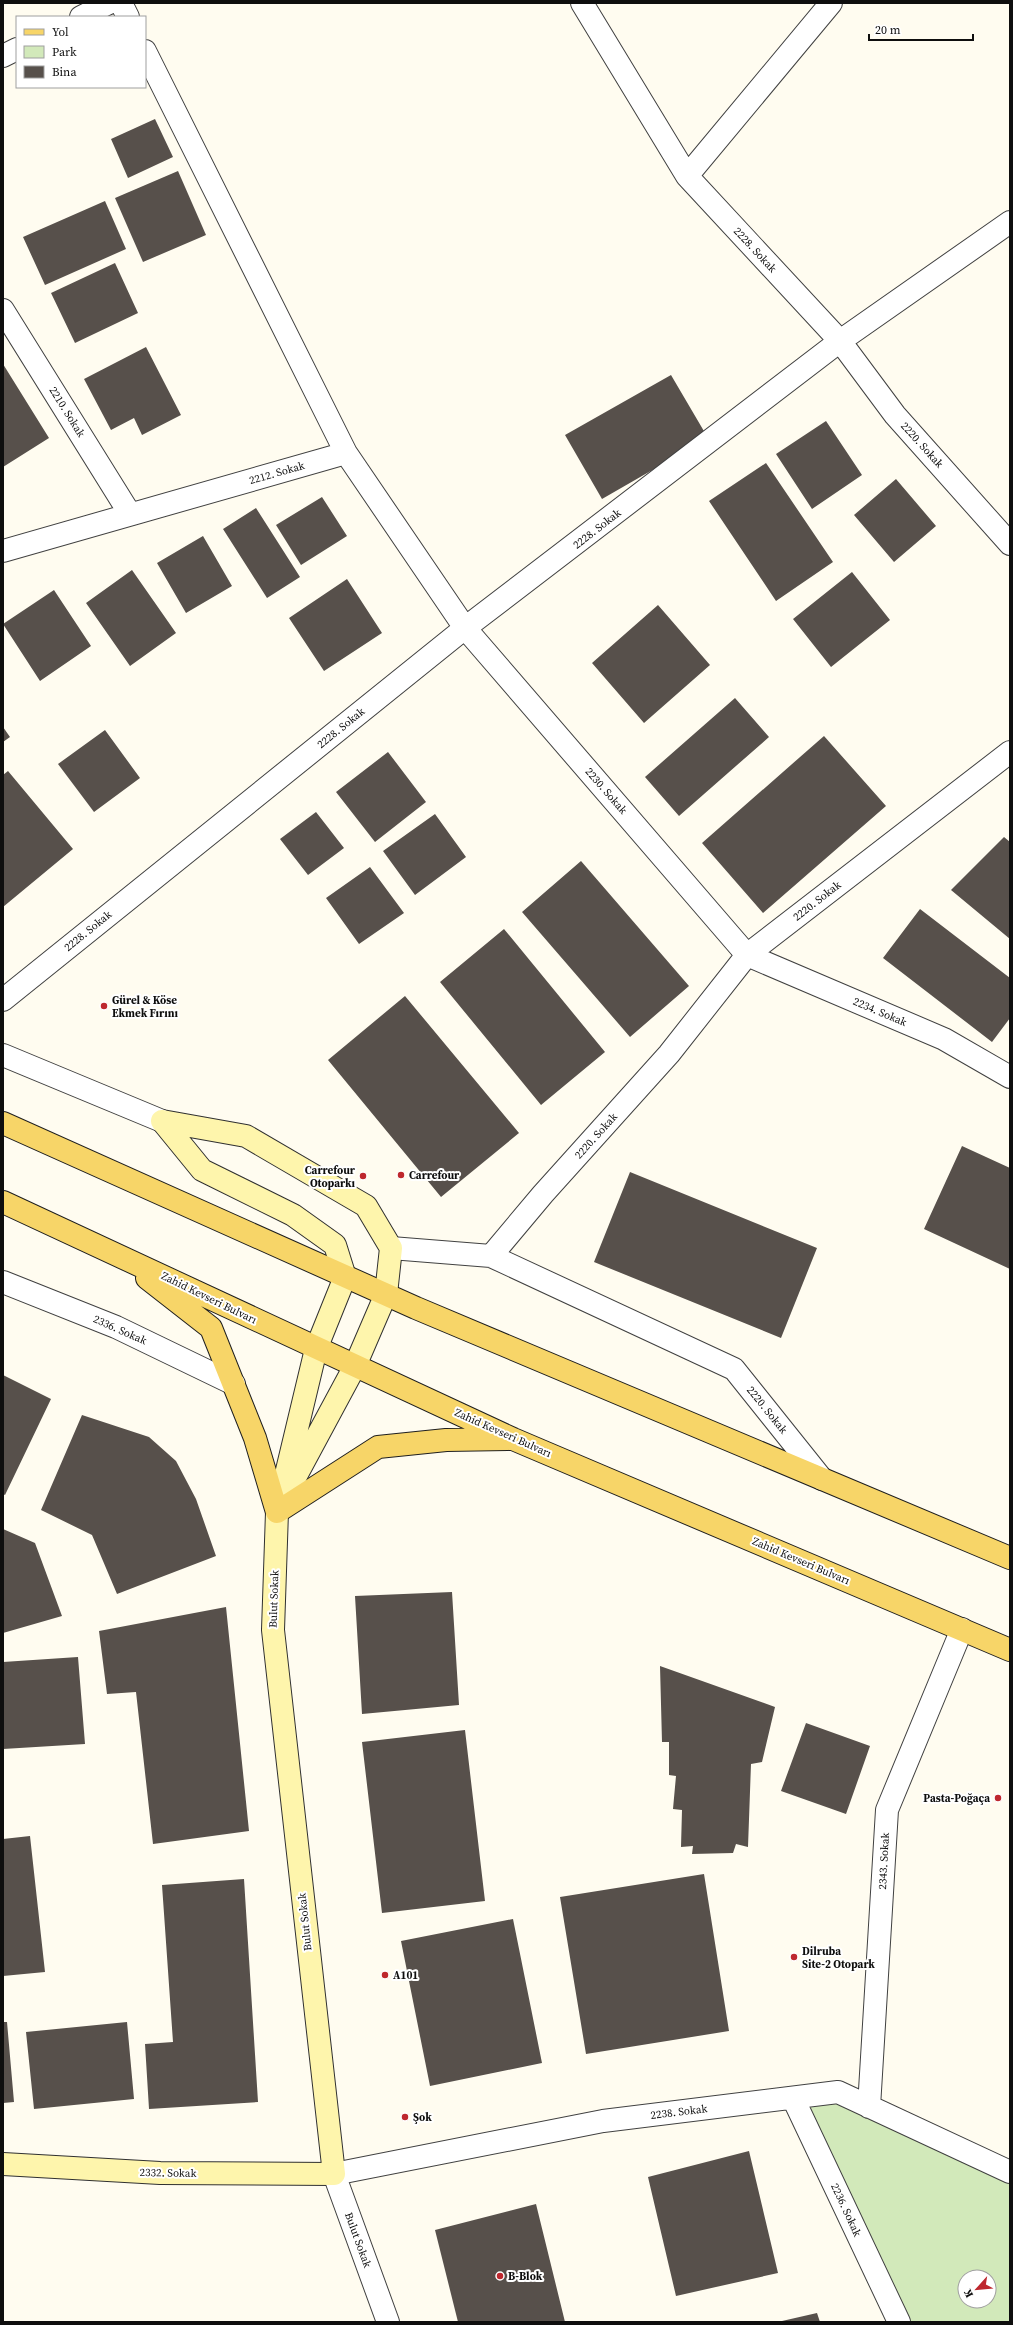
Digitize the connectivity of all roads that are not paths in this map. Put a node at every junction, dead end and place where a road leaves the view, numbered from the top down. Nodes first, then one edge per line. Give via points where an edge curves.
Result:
1 (109, 3) edge
2 (121, 3) edge
3 (582, 3) edge
4 (831, 3) edge
5 (83, 16) edge
6 (128, 16) edge
7 (16, 50) edge
8 (146, 54) edge
9 (3, 56) edge
10 (687, 176) junction
11 (1010, 222) edge
12 (3, 310) edge
13 (840, 341) junction
14 (346, 453) junction
15 (130, 514) junction
16 (1010, 544) edge
17 (3, 551) edge
18 (465, 628) junction
19 (1010, 752) edge
20 (747, 955) junction
21 (3, 1000) edge
22 (3, 1055) edge
23 (1010, 1077) edge
24 (162, 1121) junction
25 (3, 1123) edge
26 (3, 1202) edge
27 (391, 1248) junction
28 (116, 1253) junction
29 (491, 1256) junction
30 (344, 1277) junction
31 (3, 1282) edge
32 (386, 1294) junction
33 (316, 1349) junction
34 (355, 1366) junction
35 (234, 1384) junction
36 (513, 1439) junction
37 (822, 1479) junction
38 (277, 1512) junction
39 (1010, 1558) edge
40 (962, 1629) junction
41 (1010, 1650) edge
42 (793, 2098) junction
43 (869, 2107) junction
44 (3, 2164) edge
45 (1010, 2172) edge
46 (334, 2174) junction
47 (388, 2322) edge
48 (899, 2322) edge

1 - 5 street
2 - 6 street
3 - 10 street, 2228. Sokak
4 - 10 street
7 - 9 street
8 - 14 street
10 - 13 street, 2228. Sokak
11 - 13 street
12 - 15 street, 2210. Sokak
13 - 16 street, 2220. Sokak via 895,415
13 - 18 street, 2228. Sokak
14 - 15 street, 2212. Sokak
14 - 18 street
15 - 17 street, 2212. Sokak
18 - 20 street, 2230. Sokak
18 - 21 street, 2228. Sokak
19 - 20 street, 2220. Sokak
20 - 23 street, 2234. Sokak via 944,1039
20 - 29 street, 2220. Sokak via 669,1054
22 - 24 street
24 - 27 main road via 246,1136 366,1206
24 - 30 main road via 202,1170 293,1215 335,1245
25 - 30 main road
26 - 28 main road, Zahid Kevseri Bulvarı
27 - 29 street
27 - 32 main road
28 - 33 main road, Zahid Kevseri Bulvarı
28 - 35 main road via 211,1328
29 - 37 street, 2220. Sokak via 734,1369
30 - 32 main road
30 - 33 main road
31 - 35 street, 2336. Sokak via 116,1327
32 - 34 main road
32 - 37 main road
33 - 34 main road, Zahid Kevseri Bulvarı
33 - 38 main road
34 - 36 main road, Zahid Kevseri Bulvarı
34 - 38 main road
35 - 38 main road via 255,1438
36 - 38 main road via 446,1440 378,1447
36 - 40 main road, Zahid Kevseri Bulvarı
37 - 39 main road
38 - 46 main road, Bulut Sokak via 273,1630
40 - 41 main road, Zahid Kevseri Bulvarı
40 - 43 street, 2343. Sokak via 887,1810
42 - 43 street, 2238. Sokak via 838,2092
42 - 46 street, 2238. Sokak via 603,2121
42 - 48 street, 2236. Sokak
43 - 45 street, 2238. Sokak
44 - 46 main road, 2332. Sokak via 160,2173
46 - 47 street, Bulut Sokak

